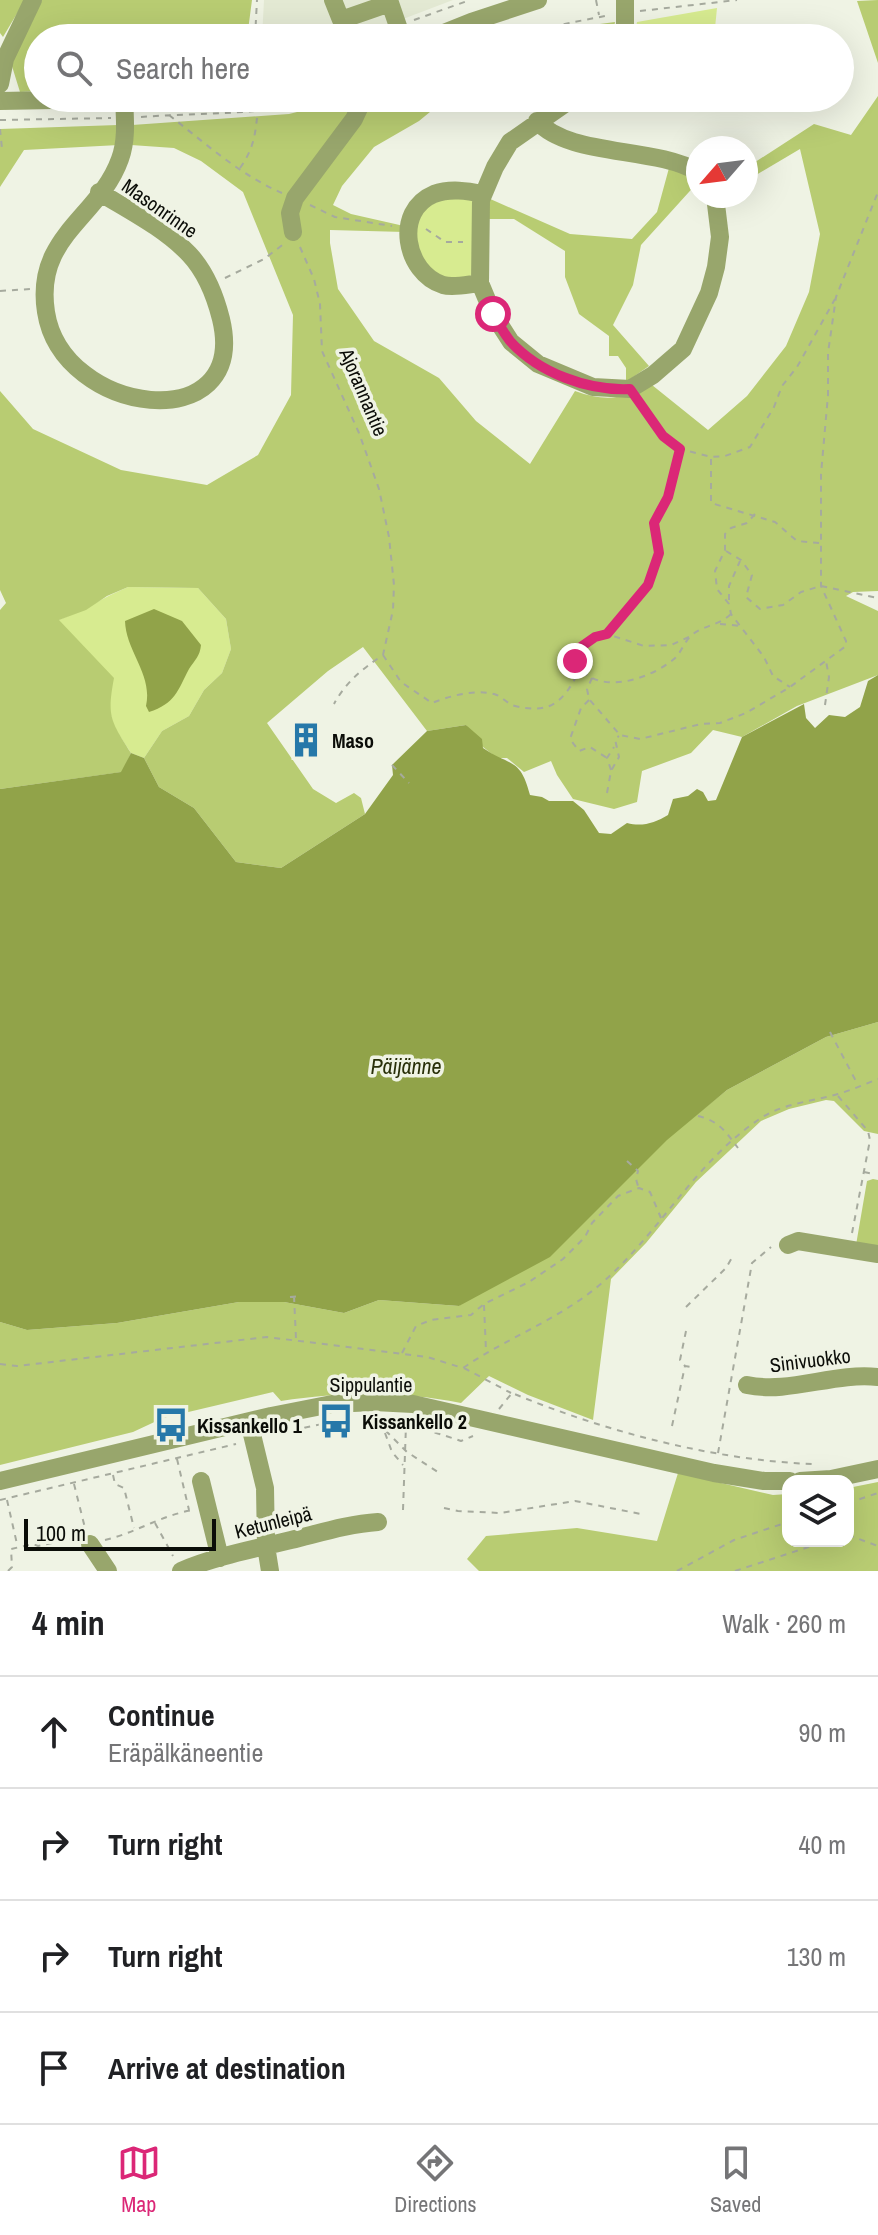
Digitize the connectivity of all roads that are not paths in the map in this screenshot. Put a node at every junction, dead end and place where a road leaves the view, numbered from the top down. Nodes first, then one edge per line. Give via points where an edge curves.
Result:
1 (333, 0) edge
2 (538, 0) edge
3 (625, 0) edge
4 (395, 2) edge
5 (28, 3) edge
6 (399, 24) edge
7 (466, 24) edge
8 (625, 24) edge
9 (2, 56) edge
10 (0, 84) edge
11 (0, 94) edge
12 (0, 101) edge
13 (24, 101) edge
14 (124, 112) edge
15 (357, 112) edge
16 (551, 112) edge
17 (537, 121) junction
18 (686, 167) edge
19 (99, 192) junction
20 (483, 194) junction
21 (716, 208) edge
22 (293, 232) road end
23 (480, 283) junction
24 (788, 1245) road end
25 (878, 1254) edge
26 (878, 1377) edge
27 (747, 1385) dead end
28 (249, 1422) junction
29 (878, 1469) edge
30 (850, 1475) edge
31 (0, 1481) edge
32 (201, 1481) dead end
33 (782, 1481) edge
34 (378, 1522) dead end
35 (88, 1540) road end
36 (266, 1546) junction
37 (220, 1558) junction
38 (108, 1571) edge
39 (182, 1571) edge
40 (270, 1571) edge

1 - 4 street via 341,20
2 - 7 street
3 - 8 street
4 - 6 street
5 - 9 street
9 - 10 street
11 - 12 street
12 - 13 street
14 - 19 street, Masonrinne via 120,159
15 - 22 street via 295,198 290,213
16 - 17 street
17 - 18 street via 563,139
17 - 20 street via 510,142
19 - 19 street, Masonrinne via 49,264 43,288 53,337 66,359 91,380 119,393 145,400 192,394 213,379 221,363 224,333 210,285 170,237
20 - 23 street
20 - 23 street via 457,190 433,195 414,212 409,226 410,254 425,276 446,286
21 - 23 street via 720,237 709,293 683,349 653,375 618,387 593,387 538,364 511,342
24 - 25 street via 798,1241
26 - 27 street, Sinivuokko via 857,1375 764,1388
28 - 31 street, Sippulantie
28 - 33 street, Sippulantie via 332,1404 413,1404 714,1473
28 - 36 street via 269,1460
29 - 30 street
32 - 37 street
34 - 36 street, Ketunleipä
35 - 38 street
36 - 37 street, Ketunleipä
36 - 40 street
37 - 39 street, Ketunleipä

